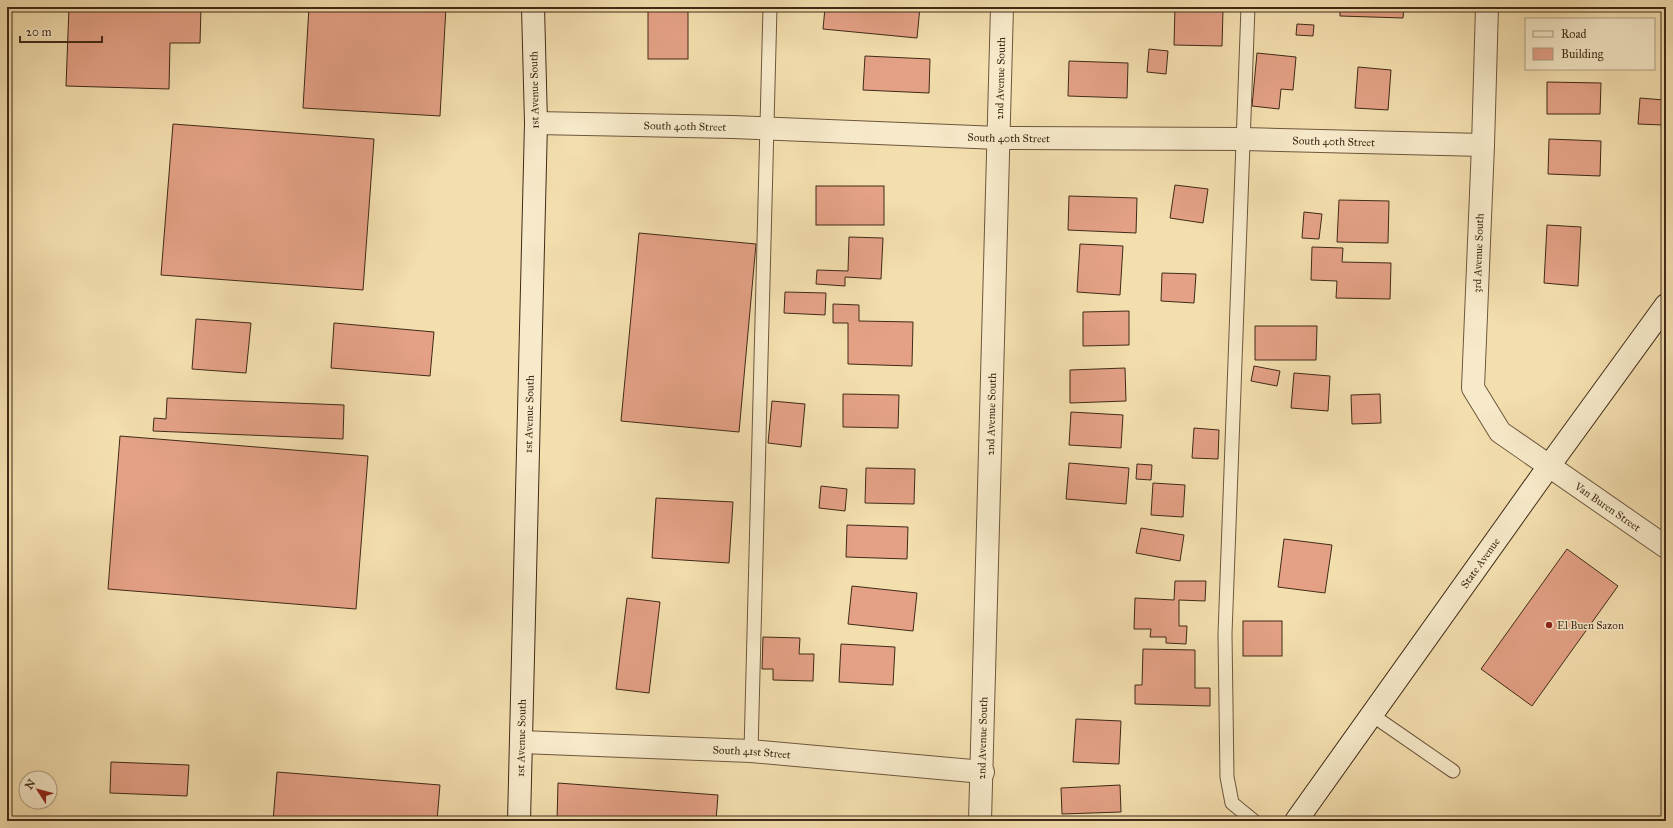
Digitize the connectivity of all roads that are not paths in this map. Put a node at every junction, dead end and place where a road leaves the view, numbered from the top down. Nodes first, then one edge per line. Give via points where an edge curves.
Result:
1 (534, 7) edge
2 (770, 7) edge
3 (1002, 7) edge
4 (1248, 7) edge
5 (1486, 7) edge
6 (536, 123) junction
7 (766, 128) junction
8 (998, 138) junction
9 (1244, 139) junction
10 (1483, 145) junction
11 (1666, 306) edge
12 (1549, 466) junction
13 (1666, 547) edge
14 (1372, 715) junction
15 (521, 742) junction
16 (751, 752) junction
17 (982, 772) junction
18 (1453, 772) dead end
19 (519, 821) edge
20 (980, 821) edge
21 (1254, 821) edge
22 (1296, 821) edge

1 - 6 street, 1st Avenue South
2 - 7 lane
3 - 8 street, 2nd Avenue South
4 - 9 lane
5 - 10 street, 3rd Avenue South
6 - 7 street, South 40th Street
6 - 15 street, 1st Avenue South
7 - 8 street, South 40th Street
7 - 16 lane
8 - 9 street, South 40th Street
8 - 17 street, 2nd Avenue South
9 - 10 street, South 40th Street
9 - 21 lane via 1225,650 1227,777 1232,803
10 - 12 street, 3rd Avenue South via 1473,388 1500,432
11 - 12 street, State Avenue
12 - 13 street, Van Buren Street
12 - 14 street, State Avenue
14 - 18 lane
14 - 22 street, State Avenue
15 - 16 street, South 41st Street
15 - 19 street, 1st Avenue South
16 - 17 street, South 41st Street
17 - 20 street, 2nd Avenue South

